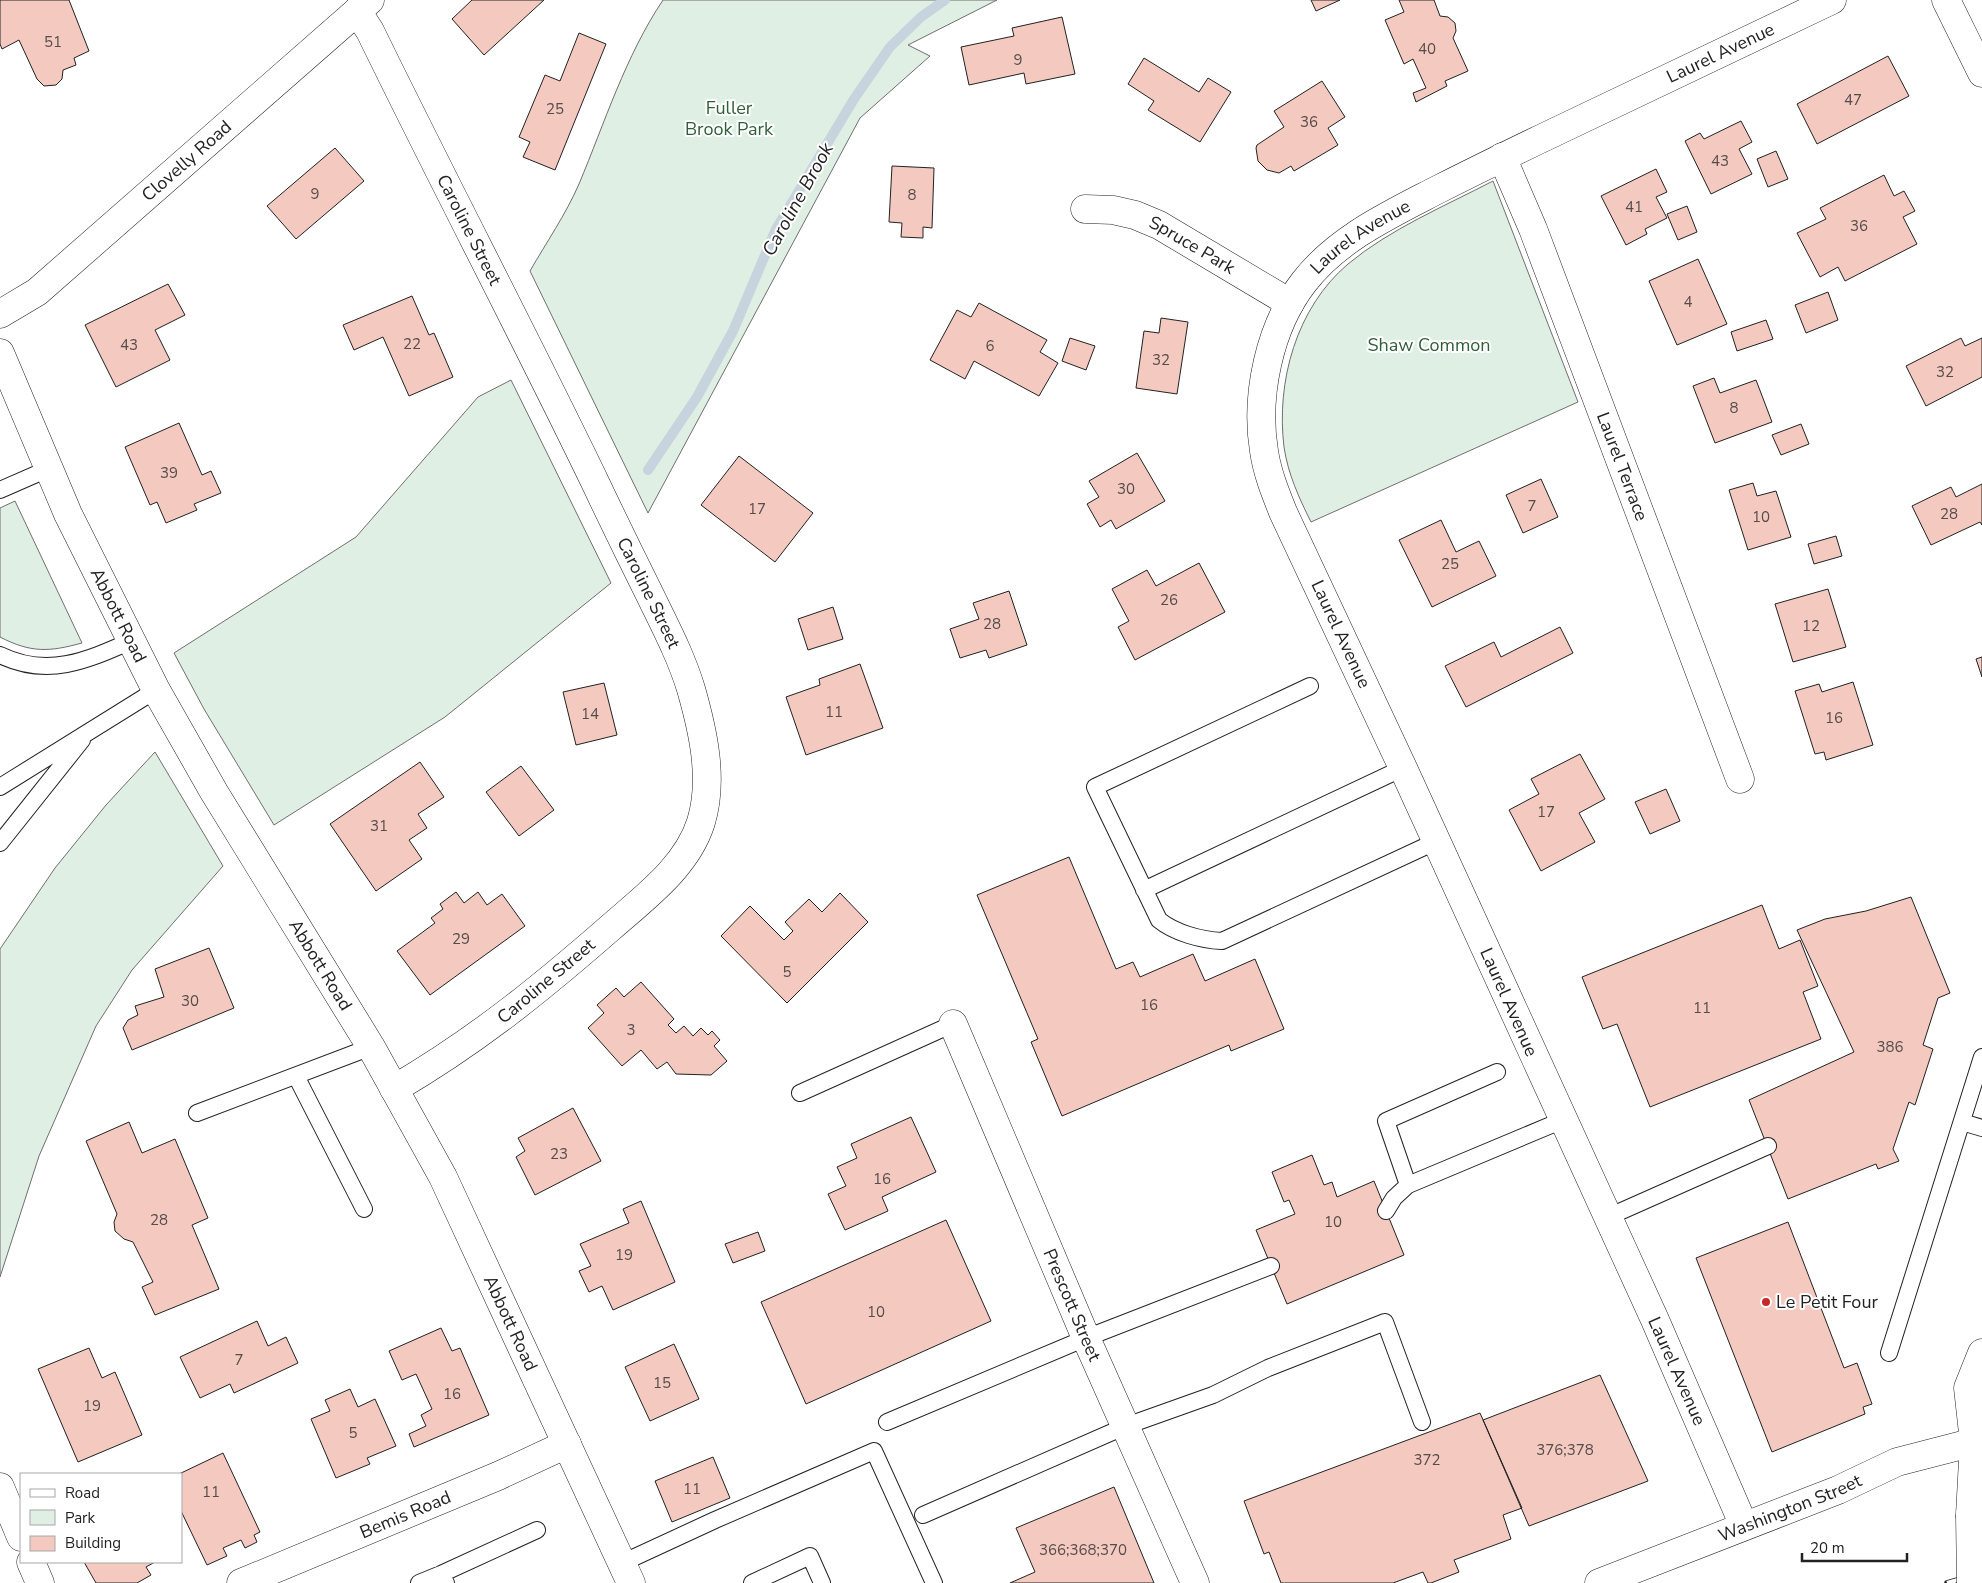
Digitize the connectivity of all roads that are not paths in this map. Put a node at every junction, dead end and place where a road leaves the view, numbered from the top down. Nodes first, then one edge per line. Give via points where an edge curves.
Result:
1 (1832, 0) edge
2 (1946, 0) edge
3 (364, 6) edge
4 (1982, 73) edge
5 (1502, 157) junction
6 (1085, 209) dead end
7 (1290, 303) junction
8 (0, 314) edge
9 (0, 353) edge
10 (48, 469) junction
11 (0, 490) edge
12 (131, 641) junction
13 (0, 655) edge
14 (1310, 686) dead end
15 (156, 690) junction
16 (90, 731) junction
17 (1403, 768) junction
18 (1740, 779) dead end
19 (0, 787) edge
20 (1437, 841) junction
21 (0, 843) edge
22 (1144, 890) junction
23 (953, 1024) joint
24 (371, 1047) junction
25 (1982, 1057) edge
26 (1497, 1072) dead end
27 (296, 1076) junction
28 (394, 1089) junction
29 (800, 1093) dead end
30 (197, 1113) dead end
31 (1563, 1120) junction
32 (1962, 1122) junction
33 (1982, 1128) edge
34 (1768, 1146) dead end
35 (1408, 1185) junction
36 (364, 1209) dead end
37 (1386, 1211) dead end
38 (1608, 1217) junction
39 (1271, 1266) dead end
40 (1086, 1338) junction
41 (1982, 1353) edge
42 (1889, 1354) dead end
43 (887, 1422) dead end
44 (1422, 1422) dead end
45 (1126, 1426) junction
46 (1978, 1441) edge
47 (567, 1444) junction
48 (0, 1487) edge
49 (923, 1515) dead end
50 (1744, 1526) junction
51 (537, 1530) dead end
52 (20, 1536) edge
53 (626, 1573) edge
54 (443, 1578) edge
55 (241, 1583) edge
56 (419, 1583) edge
57 (752, 1583) edge
58 (822, 1583) edge
59 (934, 1583) edge
60 (1195, 1583) edge
61 (1599, 1583) edge
62 (1971, 1583) edge

1 - 5 street, Laurel Avenue
2 - 4 street
3 - 8 street, Clovelly Road via 37,292
3 - 28 street, Caroline Street via 370,31 673,642 696,708 707,777 705,806 697,833 684,855 658,884 528,999 456,1052
5 - 7 street, Laurel Avenue via 1356,235 1317,266
5 - 18 street, Laurel Terrace via 1533,229
6 - 7 street, Spruce Park via 1113,210 1159,225
7 - 17 street, Laurel Avenue via 1274,342 1264,385 1262,429 1268,470 1283,512
9 - 10 street, Abbott Road
10 - 11 lane
10 - 12 street, Abbott Road
12 - 13 lane via 88,659 48,667 30,666
12 - 15 street, Abbott Road
14 - 22 lane via 1095,787
15 - 16 lane
15 - 24 street, Abbott Road via 214,792
16 - 19 lane
16 - 21 lane
17 - 20 street, Laurel Avenue
17 - 22 lane
20 - 22 lane via 1222,940 1200,938 1166,926 1154,914
20 - 31 street, Laurel Avenue
23 - 29 lane
23 - 40 street, Prescott Street
24 - 27 lane
24 - 28 street, Abbott Road
25 - 32 lane
26 - 35 lane via 1386,1121
27 - 30 lane
27 - 36 lane
28 - 47 street, Abbott Road via 443,1177
31 - 35 lane
31 - 38 street, Laurel Avenue
32 - 33 lane
32 - 42 lane
34 - 38 lane
35 - 37 lane
38 - 50 street, Laurel Avenue
39 - 40 lane
40 - 43 lane
40 - 45 street, Prescott Street
41 - 46 street via 1968,1388
44 - 45 lane via 1386,1322 1268,1368 1213,1396
45 - 49 lane
45 - 60 street, Prescott Street
46 - 50 street, Washington Street via 1897,1462 1838,1490
46 - 62 street, bridge via 1970,1515
47 - 53 street, Abbott Road
47 - 55 street, Bemis Road
48 - 52 street
50 - 61 street, Washington Street
51 - 54 lane
53 - 59 lane via 715,1520 874,1452
54 - 56 lane
57 - 58 lane via 810,1556

